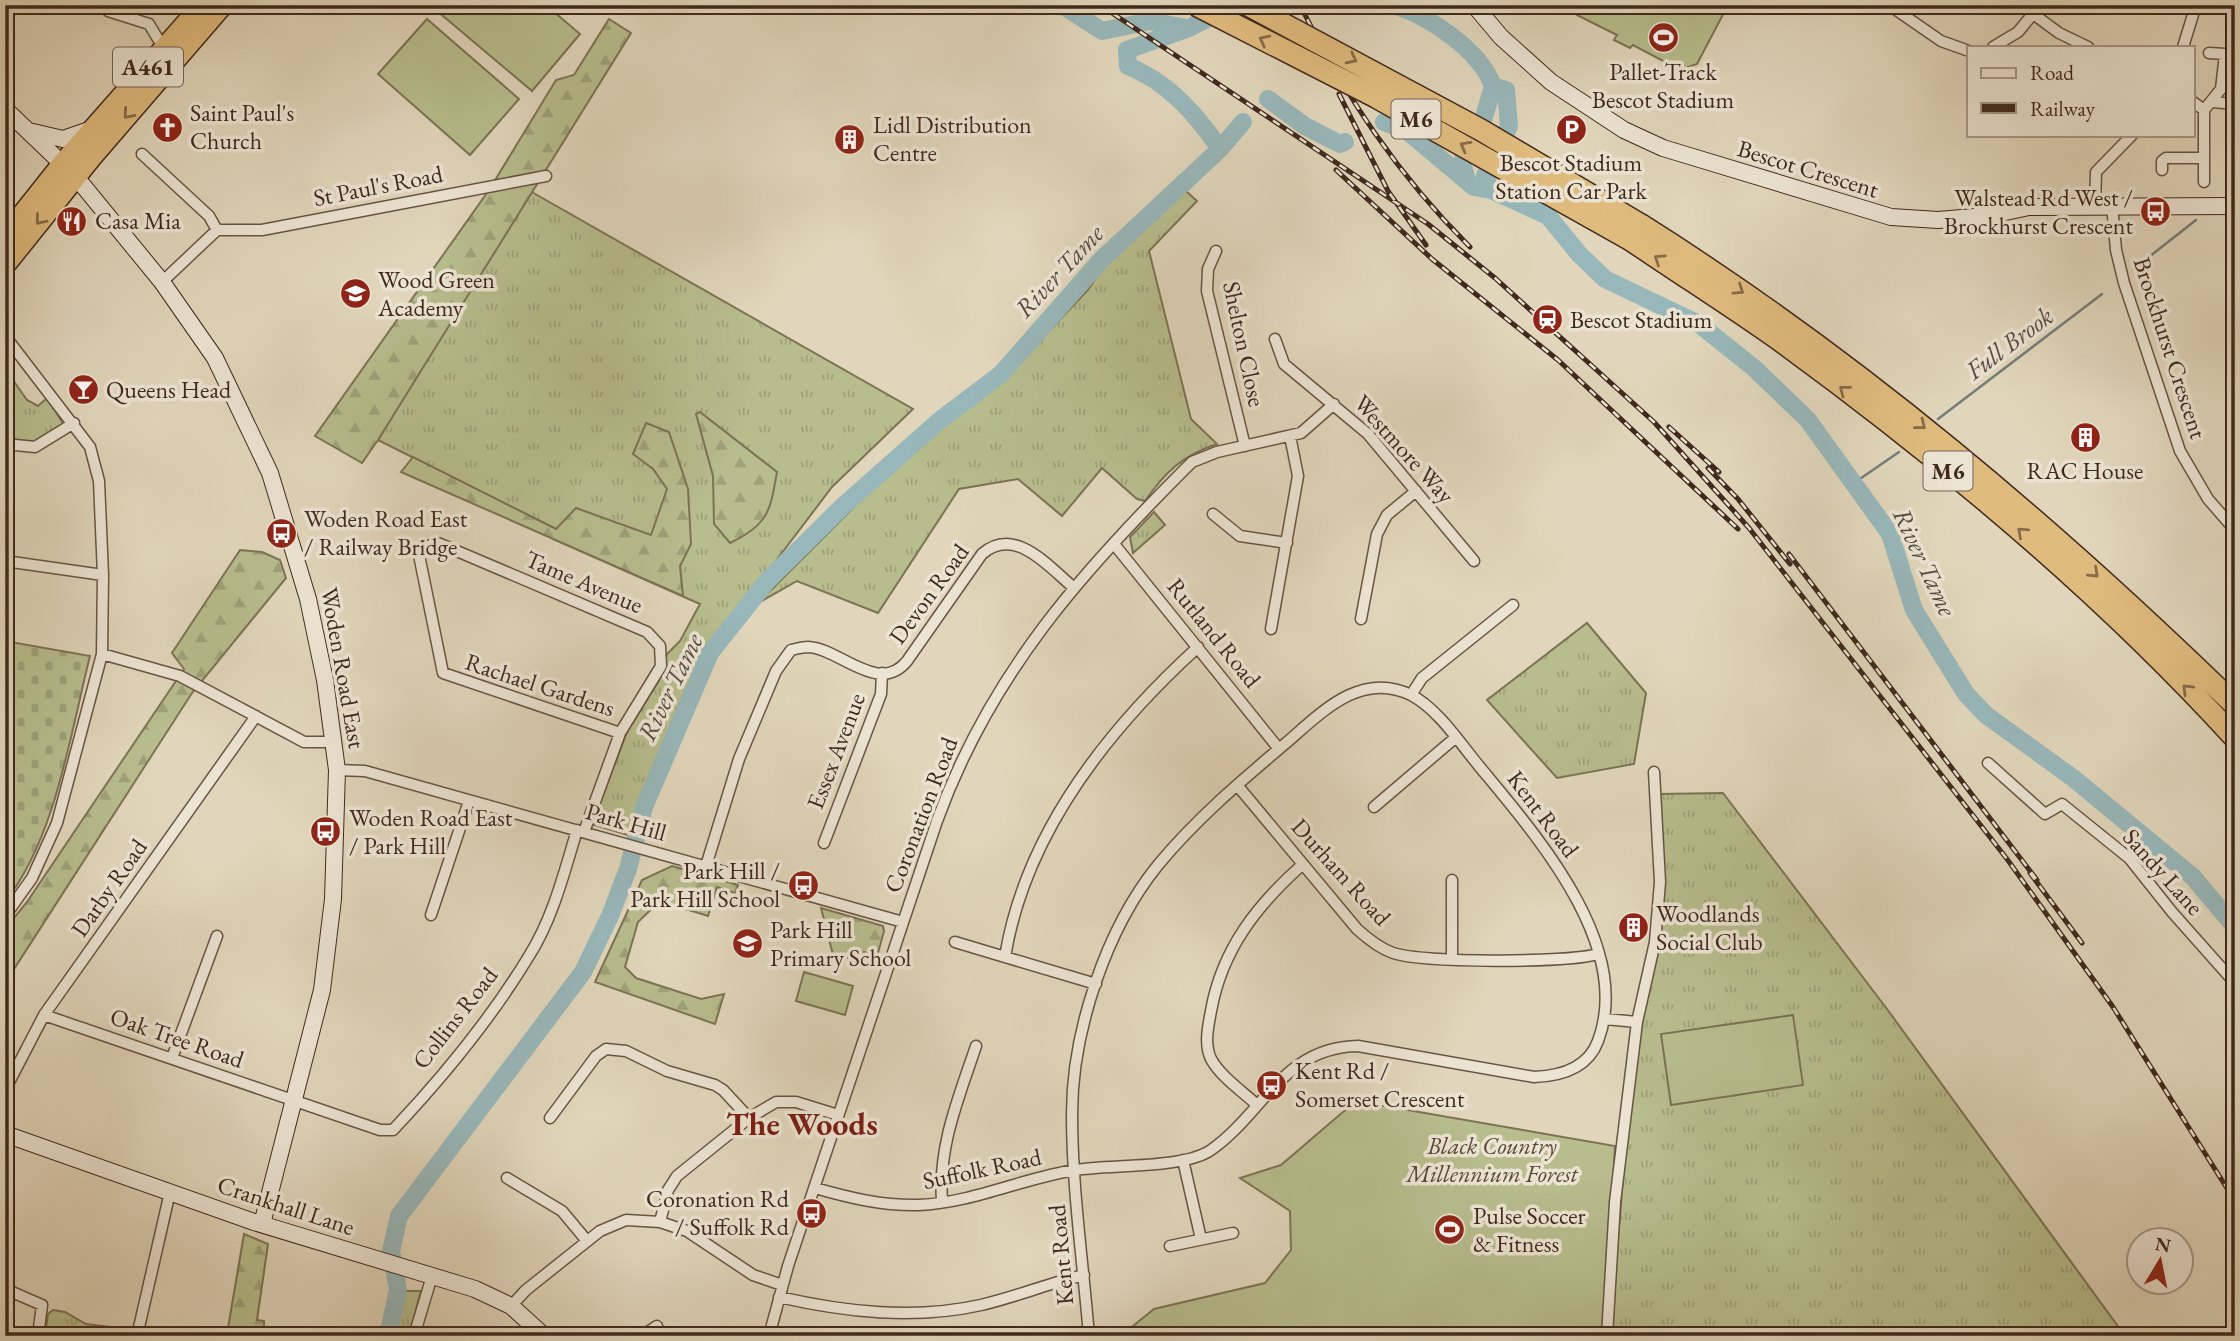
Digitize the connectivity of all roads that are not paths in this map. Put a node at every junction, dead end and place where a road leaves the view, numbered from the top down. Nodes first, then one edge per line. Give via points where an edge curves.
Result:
1 (14, 5) edge
2 (203, 5) edge
3 (222, 5) edge
4 (1196, 5) edge
5 (1248, 5) edge
6 (1474, 5) edge
7 (1889, 5) edge
8 (2021, 5) edge
9 (2196, 5) edge
10 (108, 11) edge
11 (2032, 15) junction
12 (5, 20) edge
13 (1997, 46) edge
14 (2086, 46) edge
15 (2183, 46) edge
16 (164, 48) junction
17 (1967, 50) edge
18 (2209, 53) dead end
19 (2229, 80) edge
20 (2194, 102) edge
21 (2235, 104) edge
22 (2208, 106) junction
23 (5, 109) edge
24 (93, 129) junction
25 (28, 130) junction
26 (2132, 136) edge
27 (142, 154) dead end
28 (2203, 158) junction
29 (69, 170) junction
30 (2162, 170) dead end
31 (546, 176) dead end
32 (2204, 182) dead end
33 (2095, 205) junction
34 (2112, 205) junction
35 (2235, 206) edge
36 (217, 230) junction
37 (1636, 233) junction
38 (5, 237) edge
39 (1216, 251) dead end
40 (5, 264) edge
41 (162, 282) junction
42 (5, 336) edge
43 (1275, 339) dead end
44 (1334, 404) junction
45 (74, 424) junction
46 (1290, 436) junction
47 (5, 444) edge
48 (1245, 446) junction
49 (1416, 491) junction
50 (1213, 514) dead end
51 (2235, 530) edge
52 (1287, 543) junction
53 (1114, 544) junction
54 (419, 555) joint
55 (5, 561) edge
56 (1474, 561) dead end
57 (103, 575) junction
58 (1074, 588) junction
59 (1513, 605) dead end
60 (1361, 619) dead end
61 (1271, 629) dead end
62 (1198, 647) junction
63 (102, 654) junction
64 (882, 673) junction
65 (1411, 695) junction
66 (2235, 705) edge
67 (256, 716) junction
68 (620, 733) junction
69 (1455, 737) junction
70 (2235, 738) edge
71 (334, 742) junction
72 (1279, 749) junction
73 (1988, 763) dead end
74 (337, 770) junction
75 (1654, 772) dead end
76 (1237, 785) junction
77 (469, 801) junction
78 (1374, 807) dead end
79 (580, 831) junction
80 (824, 843) dead end
81 (1303, 864) junction
82 (706, 866) junction
83 (1452, 880) dead end
84 (431, 915) dead end
85 (5, 916) edge
86 (903, 922) junction
87 (217, 936) dead end
88 (955, 942) dead end
89 (1598, 954) junction
90 (1005, 957) junction
91 (1452, 958) junction
92 (2235, 983) edge
93 (1096, 984) junction
94 (44, 1015) junction
95 (1605, 1019) junction
96 (1637, 1021) junction
97 (975, 1046) dead end
98 (172, 1058) junction
99 (5, 1090) edge
100 (295, 1100) junction
101 (1257, 1105) junction
102 (838, 1115) junction
103 (550, 1118) dead end
104 (749, 1118) junction
105 (5, 1134) edge
106 (1183, 1160) junction
107 (1074, 1170) junction
108 (507, 1178) dead end
109 (815, 1188) junction
110 (170, 1192) junction
111 (942, 1201) junction
112 (660, 1222) junction
113 (262, 1224) junction
114 (1233, 1233) dead end
115 (1201, 1239) junction
116 (587, 1241) junction
117 (1170, 1246) dead end
118 (1084, 1275) junction
119 (432, 1276) junction
120 (782, 1284) junction
121 (12, 1292) dead end
122 (779, 1297) junction
123 (511, 1306) junction
124 (657, 1326) dead end
125 (37, 1336) edge
126 (137, 1336) edge
127 (414, 1336) edge
128 (544, 1336) edge
129 (642, 1336) edge
130 (769, 1336) edge
131 (1089, 1336) edge
132 (1607, 1336) edge

1 - 12 street
2 - 16 highway, A461
3 -> 29 highway, A461
37 -> 4 highway, M6, bridge
5 -> 37 highway, M6, bridge via 1480,130
6 - 33 street, Bescot Crescent via 1500,37 1551,82 1601,116 1663,148 1891,217 1938,220 2029,207
7 - 17 street via 1941,41
8 - 11 street
9 - 15 street
10 - 16 street via 149,24
11 - 13 street
11 - 14 street
16 - 24 highway, A461
18 - 19 street via 2225,54
19 - 22 street
20 - 22 street
21 - 22 street
22 - 28 street
23 - 25 street, Woden Road East
24 - 25 street via 63,139
24 - 29 highway, A461
25 - 29 street, Woden Road East
26 - 33 street via 2096,172
27 - 36 street via 209,216
28 - 30 street via 2166,158
28 - 32 street
29 - 38 highway, A461
29 -> 40 highway, A461
29 - 41 street, Woden Road East
31 - 36 street, St Paul's Road via 262,230
33 - 34 street, Bescot Crescent
34 - 35 street, Bescot Crescent
34 - 51 street, Brockhurst Crescent via 2124,283 2180,451 2208,499
36 - 41 street
37 -> 66 highway, M6 via 1776,316 1938,438 2033,516
70 -> 37 highway, M6 via 2136,637 2019,529
39 - 48 street, Shelton Close via 1208,269 1207,291
41 - 71 street, Woden Road East via 215,358 270,473 306,589
42 - 45 street
43 - 44 street, Westmore Way via 1284,364
44 - 46 street, Coronation Road via 1309,428
44 - 49 street, Westmore Way
45 - 47 street via 36,447
45 - 57 street via 90,447 97,472
46 - 48 street, Coronation Road
46 - 52 street via 1298,476
48 - 53 street, Coronation Road via 1192,462
49 - 56 street, Westmore Way
49 - 60 street via 1387,515 1377,534
50 - 52 street via 1240,536
52 - 61 street
53 - 58 street, Coronation Road
53 - 62 street, Rutland Road
54 - 68 street, Rachael Gardens via 443,673
54 - 68 street, Tame Avenue via 428,543 438,543 647,632 660,646 661,666
55 - 57 street
57 - 63 street
58 - 64 street, Devon Road via 1024,547 993,546 976,561 902,667
58 - 86 street, Coronation Road via 1020,655 962,758
59 - 65 street via 1422,678
62 - 72 street, Rutland Road
62 - 90 street via 1128,714 1076,784 1029,878
63 - 67 street via 180,676
63 - 85 street via 57,823 32,878
64 - 80 street, Essex Avenue via 881,694
64 - 82 street, Devon Road via 808,647 791,650 739,759
65 - 69 street, Kent Road
65 - 72 street, Kent Road via 1371,690 1340,697
67 - 71 street via 304,742
67 - 94 street, Darby Road
68 - 79 street, Tame Avenue
69 - 78 street
69 - 89 street, Kent Road via 1565,878
71 - 74 street, Woden Road East
72 - 76 street, Kent Road
73 - 92 street, Sandy Lane via 2045,814 2062,804 2129,858
74 - 77 street, Park Hill via 365,771
74 - 100 street, Woden Road East via 333,900 322,990
75 - 96 street via 1660,882 1652,961
76 - 81 street, Durham Road
76 - 93 street, Kent Road via 1180,839 1143,885 1111,942
77 - 79 street, Park Hill
77 - 84 street
79 - 82 street, Park Hill
79 - 100 street, Collins Road via 530,956 472,1036 393,1130 380,1130
81 - 91 street, Durham Road via 1357,929 1380,947 1413,957
81 - 101 street via 1241,931 1221,971 1208,1023 1210,1057
82 - 86 street, Park Hill
83 - 91 street
86 - 102 street, Coronation Road
87 - 98 street
88 - 90 street
89 - 91 street, Durham Road via 1570,960
89 - 95 street, Kent Road via 1606,983
90 - 93 street
93 - 107 street, Kent Road via 1073,1092
94 - 98 street, Oak Tree Road
94 - 99 street, Darby Road
95 - 96 street
95 - 101 street, Kent Road via 1595,1049 1563,1073 1521,1075 1342,1046 1299,1063
96 - 132 street via 1615,1202
97 - 111 street via 945,1140
98 - 100 street, Oak Tree Road
100 - 113 street, Woden Road East
101 - 106 street, Kent Road via 1210,1152
102 - 104 street via 787,1101 767,1105
102 - 109 street, Coronation Road
103 - 104 street via 606,1049 626,1051 667,1071 715,1085
104 - 112 street via 677,1176 668,1190
105 - 110 street, Crankhall Lane
106 - 107 street, Kent Road
106 - 115 street
107 - 111 street, Suffolk Road
107 - 118 street, Kent Road
108 - 116 street via 562,1211
109 - 111 street, Suffolk Road via 885,1204
109 - 120 street, Coronation Road
110 - 113 street, Crankhall Lane
110 - 126 street
112 - 116 street via 616,1222
112 - 120 street via 704,1240 753,1275
113 - 119 street, Crankhall Lane
114 - 115 street
115 - 117 street
116 - 123 street
118 - 122 street via 978,1306 908,1315 824,1307
118 - 131 street, Kent Road
119 - 123 street, Crankhall Lane
119 - 127 street
120 - 122 street, Coronation Road
121 - 125 street via 41,1305
122 - 130 street, Coronation Road
123 - 128 street, Crankhall Lane
124 - 129 street

